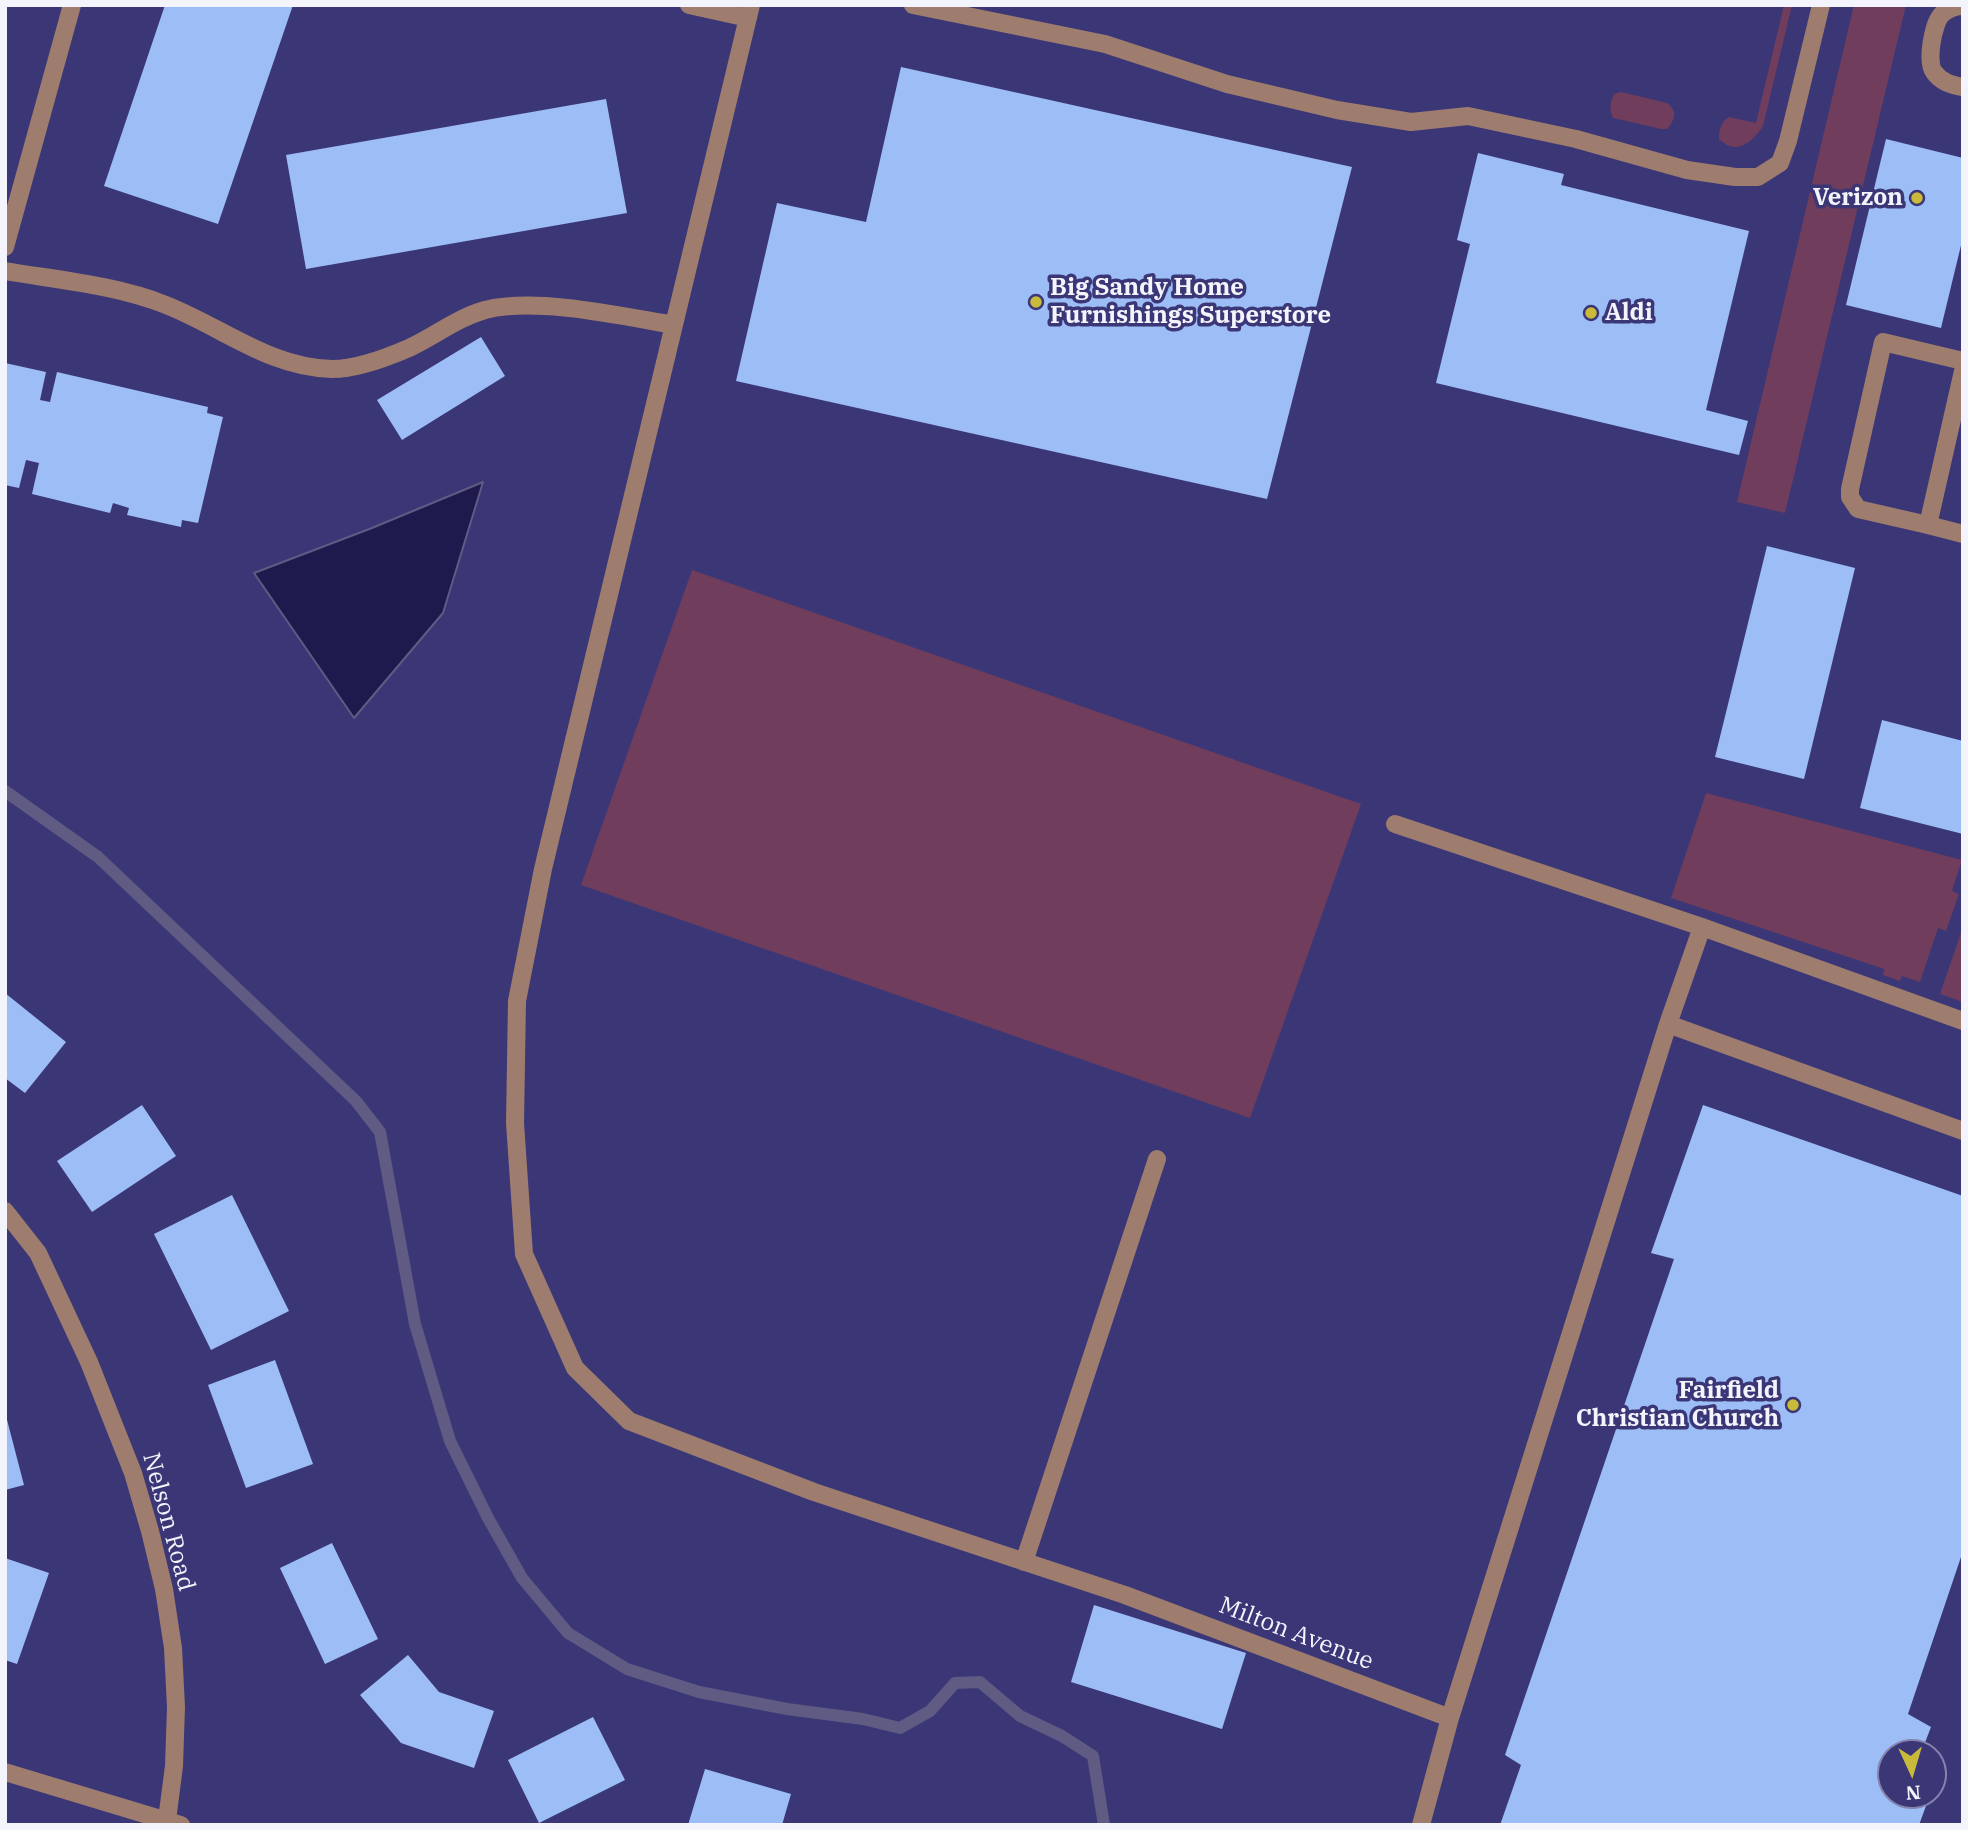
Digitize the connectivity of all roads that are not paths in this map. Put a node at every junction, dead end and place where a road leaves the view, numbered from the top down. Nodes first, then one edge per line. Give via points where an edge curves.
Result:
1 (72, 5) edge
2 (689, 5) edge
3 (913, 5) edge
4 (1821, 5) edge
5 (1963, 6) edge
6 (749, 12) edge
7 (1963, 88) edge
8 (5, 247) edge
9 (5, 271) edge
10 (674, 325) junction
11 (1963, 361) edge
12 (1963, 370) edge
13 (1960, 393) edge
14 (1928, 526) junction
15 (1963, 534) edge
16 (1395, 824) dead end
17 (1702, 927) junction
18 (1963, 1021) edge
19 (1668, 1024) junction
20 (1963, 1131) edge
21 (1157, 1159) dead end
22 (5, 1211) edge
23 (1024, 1562) junction
24 (1450, 1718) junction
25 (5, 1772) edge
26 (174, 1822) edge
27 (1421, 1825) edge

1 - 8 street
2 - 6 street
3 - 4 street via 1105,44 1227,84 1337,110 1411,122 1468,116 1576,139 1687,170 1758,177 1780,163
5 - 7 street via 1949,9 1937,21 1929,57 1941,80
6 - 10 street, Milton Avenue
9 - 10 street via 100,287 164,304 261,353 300,366 335,369 409,348 485,310 580,310
10 - 23 street, Milton Avenue via 542,869 517,1001 515,1123 524,1254 575,1368 629,1421 814,1492
11 - 14 street via 1883,342 1850,489 1858,509
12 - 13 street
13 - 14 street
14 - 15 street
16 - 17 street
17 - 18 street
17 - 19 street
19 - 20 street
19 - 24 street
21 - 23 street
22 - 26 street, Nelson Road via 38,1253 89,1362 150,1531 173,1648
23 - 24 street, Milton Avenue via 1125,1595
24 - 27 street
25 - 26 street

